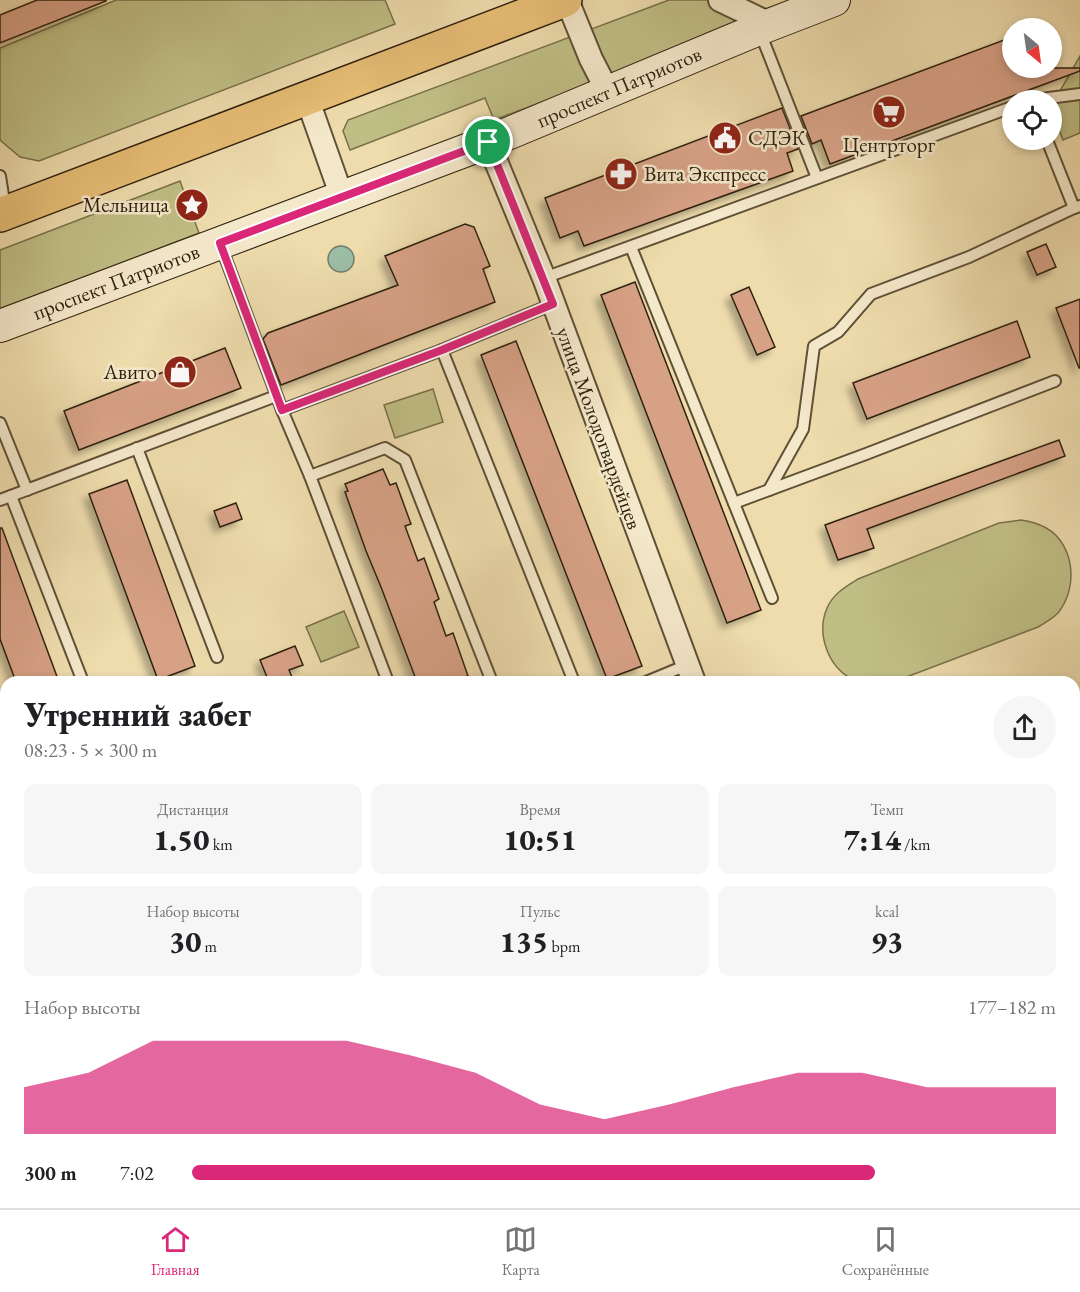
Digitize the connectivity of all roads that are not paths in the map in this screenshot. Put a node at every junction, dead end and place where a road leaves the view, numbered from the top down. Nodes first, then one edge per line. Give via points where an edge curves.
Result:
1 (566, 0) edge
2 (720, 0) edge
3 (834, 0) edge
4 (764, 27) junction
5 (608, 92) junction
6 (1080, 94) edge
7 (1062, 96) edge
8 (307, 98) junction
9 (1002, 111) edge
10 (488, 142) junction
11 (1051, 150) edge
12 (0, 176) edge
13 (818, 178) junction
14 (342, 197) junction
15 (1077, 207) edge
16 (2, 212) edge
17 (220, 243) junction
18 (631, 247) junction
19 (544, 278) junction
20 (553, 304) junction
21 (0, 326) edge
22 (442, 350) junction
23 (1055, 381) dead end
24 (276, 396) junction
25 (282, 410) junction
26 (0, 423) edge
27 (137, 448) junction
28 (310, 476) junction
29 (27, 490) junction
30 (769, 490) junction
31 (5, 498) edge
32 (734, 503) junction
33 (772, 598) dead end
34 (217, 657) dead end
35 (691, 674) edge
36 (80, 676) edge
37 (386, 676) edge
38 (490, 676) edge
39 (572, 676) edge

1 - 5 street
1 - 8 highway via 527,11
2 - 4 street
3 - 4 street, проспект Патриотов
4 - 5 street, проспект Патриотов
4 - 13 lane
5 - 10 street, проспект Патриотов
6 - 7 lane
8 - 14 street
8 - 16 highway
9 - 13 lane
10 - 14 street, проспект Патриотов
10 - 19 street, улица Молодогвардейцев
11 - 15 lane
12 - 16 lane
13 - 18 lane
14 - 17 street, проспект Патриотов
15 - 30 lane via 969,257 872,294 838,332 813,346 803,429
17 - 21 street, проспект Патриотов
17 - 24 lane
18 - 19 lane
18 - 32 lane
19 - 20 street, улица Молодогвардейцев
20 - 22 lane
20 - 35 street, улица Молодогвардейцев
22 - 25 lane
22 - 39 lane
23 - 30 lane
24 - 25 lane
24 - 27 lane
25 - 28 lane
26 - 29 lane
27 - 29 lane
27 - 34 lane
28 - 37 lane
28 - 38 lane via 385,448 405,460
29 - 31 lane
30 - 32 lane
31 - 36 lane
32 - 33 lane

